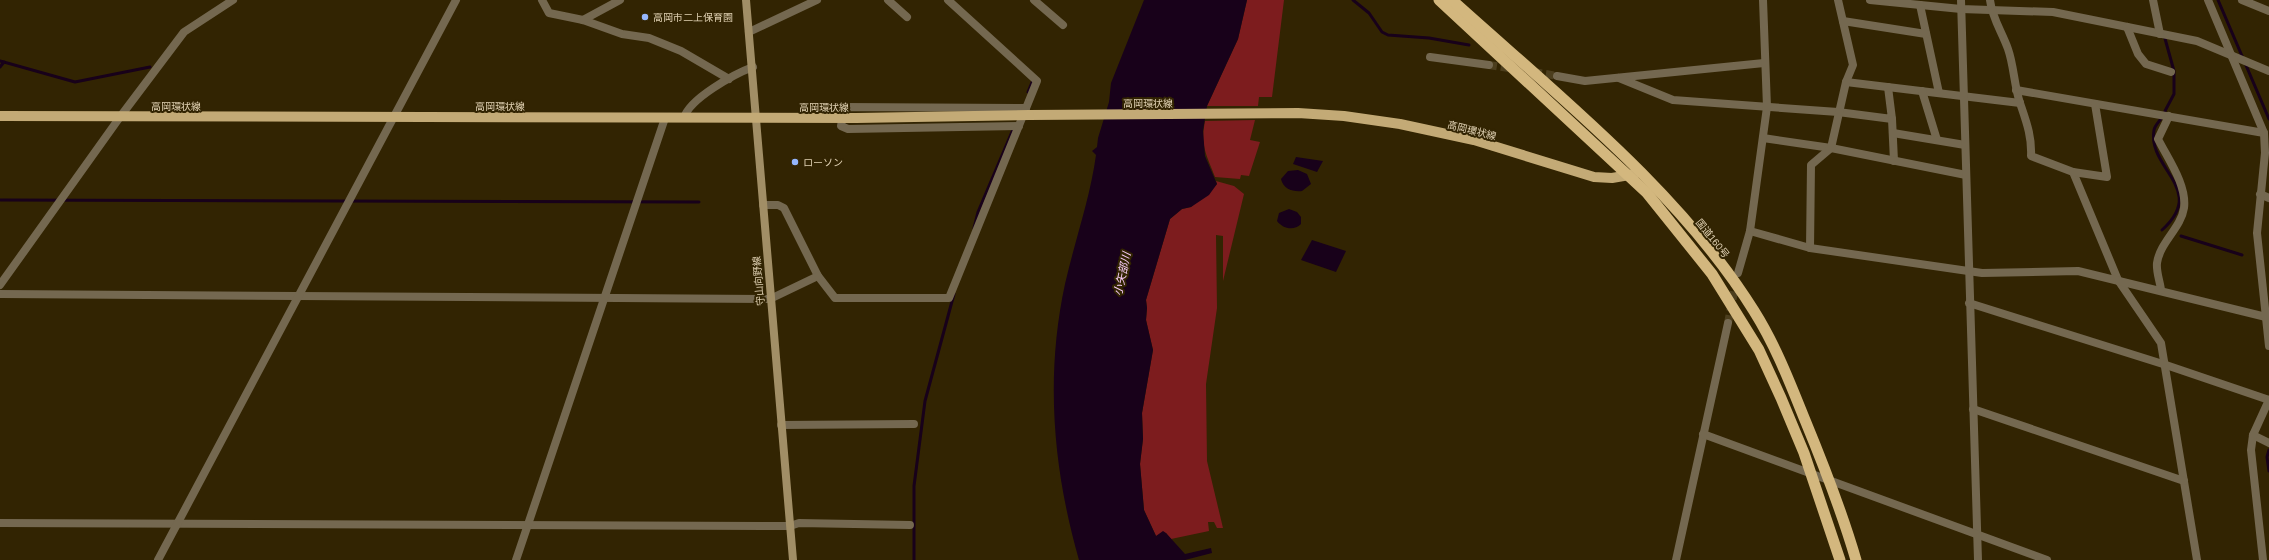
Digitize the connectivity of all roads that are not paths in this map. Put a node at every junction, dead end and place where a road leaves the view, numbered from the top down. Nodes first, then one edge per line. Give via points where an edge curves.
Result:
1 (233, 0) edge
2 (456, 0) edge
3 (542, 0) edge
4 (620, 0) edge
5 (746, 0) edge
6 (817, 0) edge
7 (888, 0) edge
8 (948, 0) edge
9 (1034, 0) edge
10 (1439, 0) edge
11 (1452, 0) edge
12 (1763, 0) edge
13 (1838, 0) edge
14 (1870, 0) edge
15 (1990, 0) edge
16 (2153, 0) edge
17 (2208, 0) edge
18 (2242, 0) edge
19 (1961, 4) edge
20 (1920, 5) junction
21 (1991, 10) junction
22 (2269, 11) edge
23 (907, 18) dead end
24 (583, 20) junction
25 (1843, 21) junction
26 (1063, 25) dead end
27 (2127, 27) junction
28 (749, 32) junction
29 (1926, 34) junction
30 (2160, 34) junction
31 (1430, 57) dead end
32 (2235, 57) junction
33 (1764, 63) junction
34 (1489, 65) tunnel mouth
35 (753, 67) junction
36 (2269, 71) edge
37 (2171, 72) dead end
38 (1557, 76) tunnel mouth
39 (1619, 78) junction
40 (729, 79) junction
41 (1846, 82) junction
42 (1888, 87) junction
43 (2016, 90) junction
44 (1922, 91) junction
45 (1939, 93) junction
46 (1963, 95) junction
47 (2020, 103) junction
48 (2095, 104) junction
49 (1767, 107) junction
50 (1027, 112) junction
51 (1838, 112) junction
52 (0, 116) edge
53 (394, 116) junction
54 (2170, 116) junction
55 (120, 117) junction
56 (665, 118) junction
57 (684, 118) junction
58 (755, 118) junction
59 (842, 118) junction
60 (1892, 119) junction
61 (1018, 126) junction
62 (1892, 133) junction
63 (2264, 133) junction
64 (1763, 138) junction
65 (1937, 140) junction
66 (1965, 145) junction
67 (1831, 148) junction
68 (1894, 161) junction
69 (2073, 172) junction
70 (1634, 174) junction
71 (1966, 175) junction
72 (2265, 196) edge
73 (763, 205) junction
74 (1750, 231) junction
75 (1810, 248) junction
76 (1970, 271) junction
77 (1738, 273) tunnel mouth
78 (818, 276) junction
79 (2118, 280) junction
80 (0, 285) edge
81 (2161, 290) junction
82 (0, 294) edge
83 (298, 297) junction
84 (604, 298) junction
85 (770, 299) junction
86 (1969, 303) junction
87 (2266, 317) junction
88 (1728, 323) tunnel mouth
89 (2269, 346) edge
90 (2166, 365) junction
91 (2269, 400) edge
92 (1973, 409) junction
93 (914, 424) dead end
94 (781, 425) junction
95 (1703, 434) junction
96 (2253, 435) junction
97 (2267, 442) edge
98 (1811, 474) junction
99 (2184, 481) junction
100 (1830, 482) junction
101 (0, 523) edge
102 (177, 524) junction
103 (910, 525) dead end
104 (528, 526) junction
105 (790, 526) junction
106 (1976, 534) junction
107 (158, 560) edge
108 (516, 560) edge
109 (793, 560) edge
110 (1676, 560) edge
111 (1840, 560) edge
112 (1856, 560) edge
113 (1978, 560) edge
114 (2047, 560) edge
115 (2196, 560) edge
116 (2263, 560) edge

1 - 55 street via 184,32
2 - 53 street
3 - 24 street via 549,13
4 - 24 street
5 - 28 main road, 守山向野線
6 - 28 street
7 - 23 street
8 - 50 street via 1037,80
9 - 26 street
10 - 70 highway, 国道160号
11 - 70 highway, 国道160号
12 - 33 street
13 - 25 street
14 - 20 street
15 - 21 street
16 - 30 street
17 - 32 street
18 - 22 street
19 - 20 street
19 - 21 street
19 - 46 street
20 - 29 street
21 - 27 street via 2053,12
21 - 43 street via 2008,50
24 - 40 street via 622,34 649,38 681,51
25 - 29 street
25 - 41 street via 1845,44 1853,65
27 - 30 street
27 - 37 street via 2138,54 2146,64
28 - 35 main road, 守山向野線
29 - 45 street
30 - 32 street via 2196,41
31 - 34 street
32 - 36 street
32 - 63 street
33 - 39 street
33 - 49 street
35 - 40 street
35 - 58 main road, 守山向野線
38 - 39 street via 1585,81
39 - 49 street via 1673,100
40 - 57 street via 686,110
41 - 42 street
41 - 51 street
42 - 44 street
42 - 60 street
43 - 47 street
43 - 48 street
44 - 45 street
44 - 65 street
45 - 46 street
46 - 47 street
46 - 66 street
47 - 69 street via 2026,115 2032,141 2031,156
48 - 54 street
48 - 69 street via 2107,177
49 - 51 street
49 - 64 street
50 - 59 main road, 高岡環状線, bridge
50 - 59 street via 849,106 844,107
50 - 61 street
50 - 70 main road, 高岡環状線 via 1344,116 1400,124 1474,140 1594,177
51 - 60 street
51 - 67 street
52 - 55 main road, 高岡環状線
53 - 55 main road, 高岡環状線
53 - 56 main road, 高岡環状線
53 - 83 street
54 - 63 street
54 - 81 street via 2158,139 2181,186 2184,207 2157,264
55 - 80 street
56 - 57 main road, 高岡環状線
56 - 84 street
57 - 58 main road, 高岡環状線
58 - 59 main road, 高岡環状線
58 - 73 main road, 守山向野線
59 - 61 street via 840,126 848,129
60 - 62 street
61 - 78 street via 949,298 835,298
62 - 65 street
62 - 68 street
63 - 72 street
64 - 67 street
64 - 74 street
65 - 66 street
66 - 71 street
67 - 68 street
67 - 75 street via 1811,165
68 - 71 street
69 - 79 street
70 - 98 highway, 国道160号 via 1712,274 1741,318 1781,398
70 - 100 highway, 国道160号 via 1656,188 1753,309 1782,362
71 - 76 street
72 - 87 street via 2257,233
73 - 78 street via 778,205 784,208
73 - 85 main road, 守山向野線
74 - 75 street
74 - 77 street
75 - 76 street
76 - 79 street via 2078,271
76 - 86 street
78 - 85 street
79 - 81 street
79 - 90 street via 2161,343
81 - 87 street
82 - 83 street
83 - 84 street
83 - 102 street
84 - 85 street
84 - 104 street
85 - 94 main road, 守山向野線
86 - 90 street
86 - 92 street
87 - 89 street
88 - 95 street
90 - 91 street
90 - 99 street
91 - 96 street
92 - 99 street
92 - 106 street
93 - 94 street
94 - 105 main road, 守山向野線
95 - 98 street
95 - 110 street
96 - 97 street
96 - 116 street via 2251,450
98 - 100 street
98 - 111 highway, 国道160号
99 - 115 street
100 - 106 street
100 - 112 highway, 国道160号 via 1840,504
101 - 102 street
102 - 104 street
102 - 107 street
103 - 105 street via 799,523
104 - 105 street
104 - 108 street
105 - 109 main road, 守山向野線
106 - 113 street
106 - 114 street

